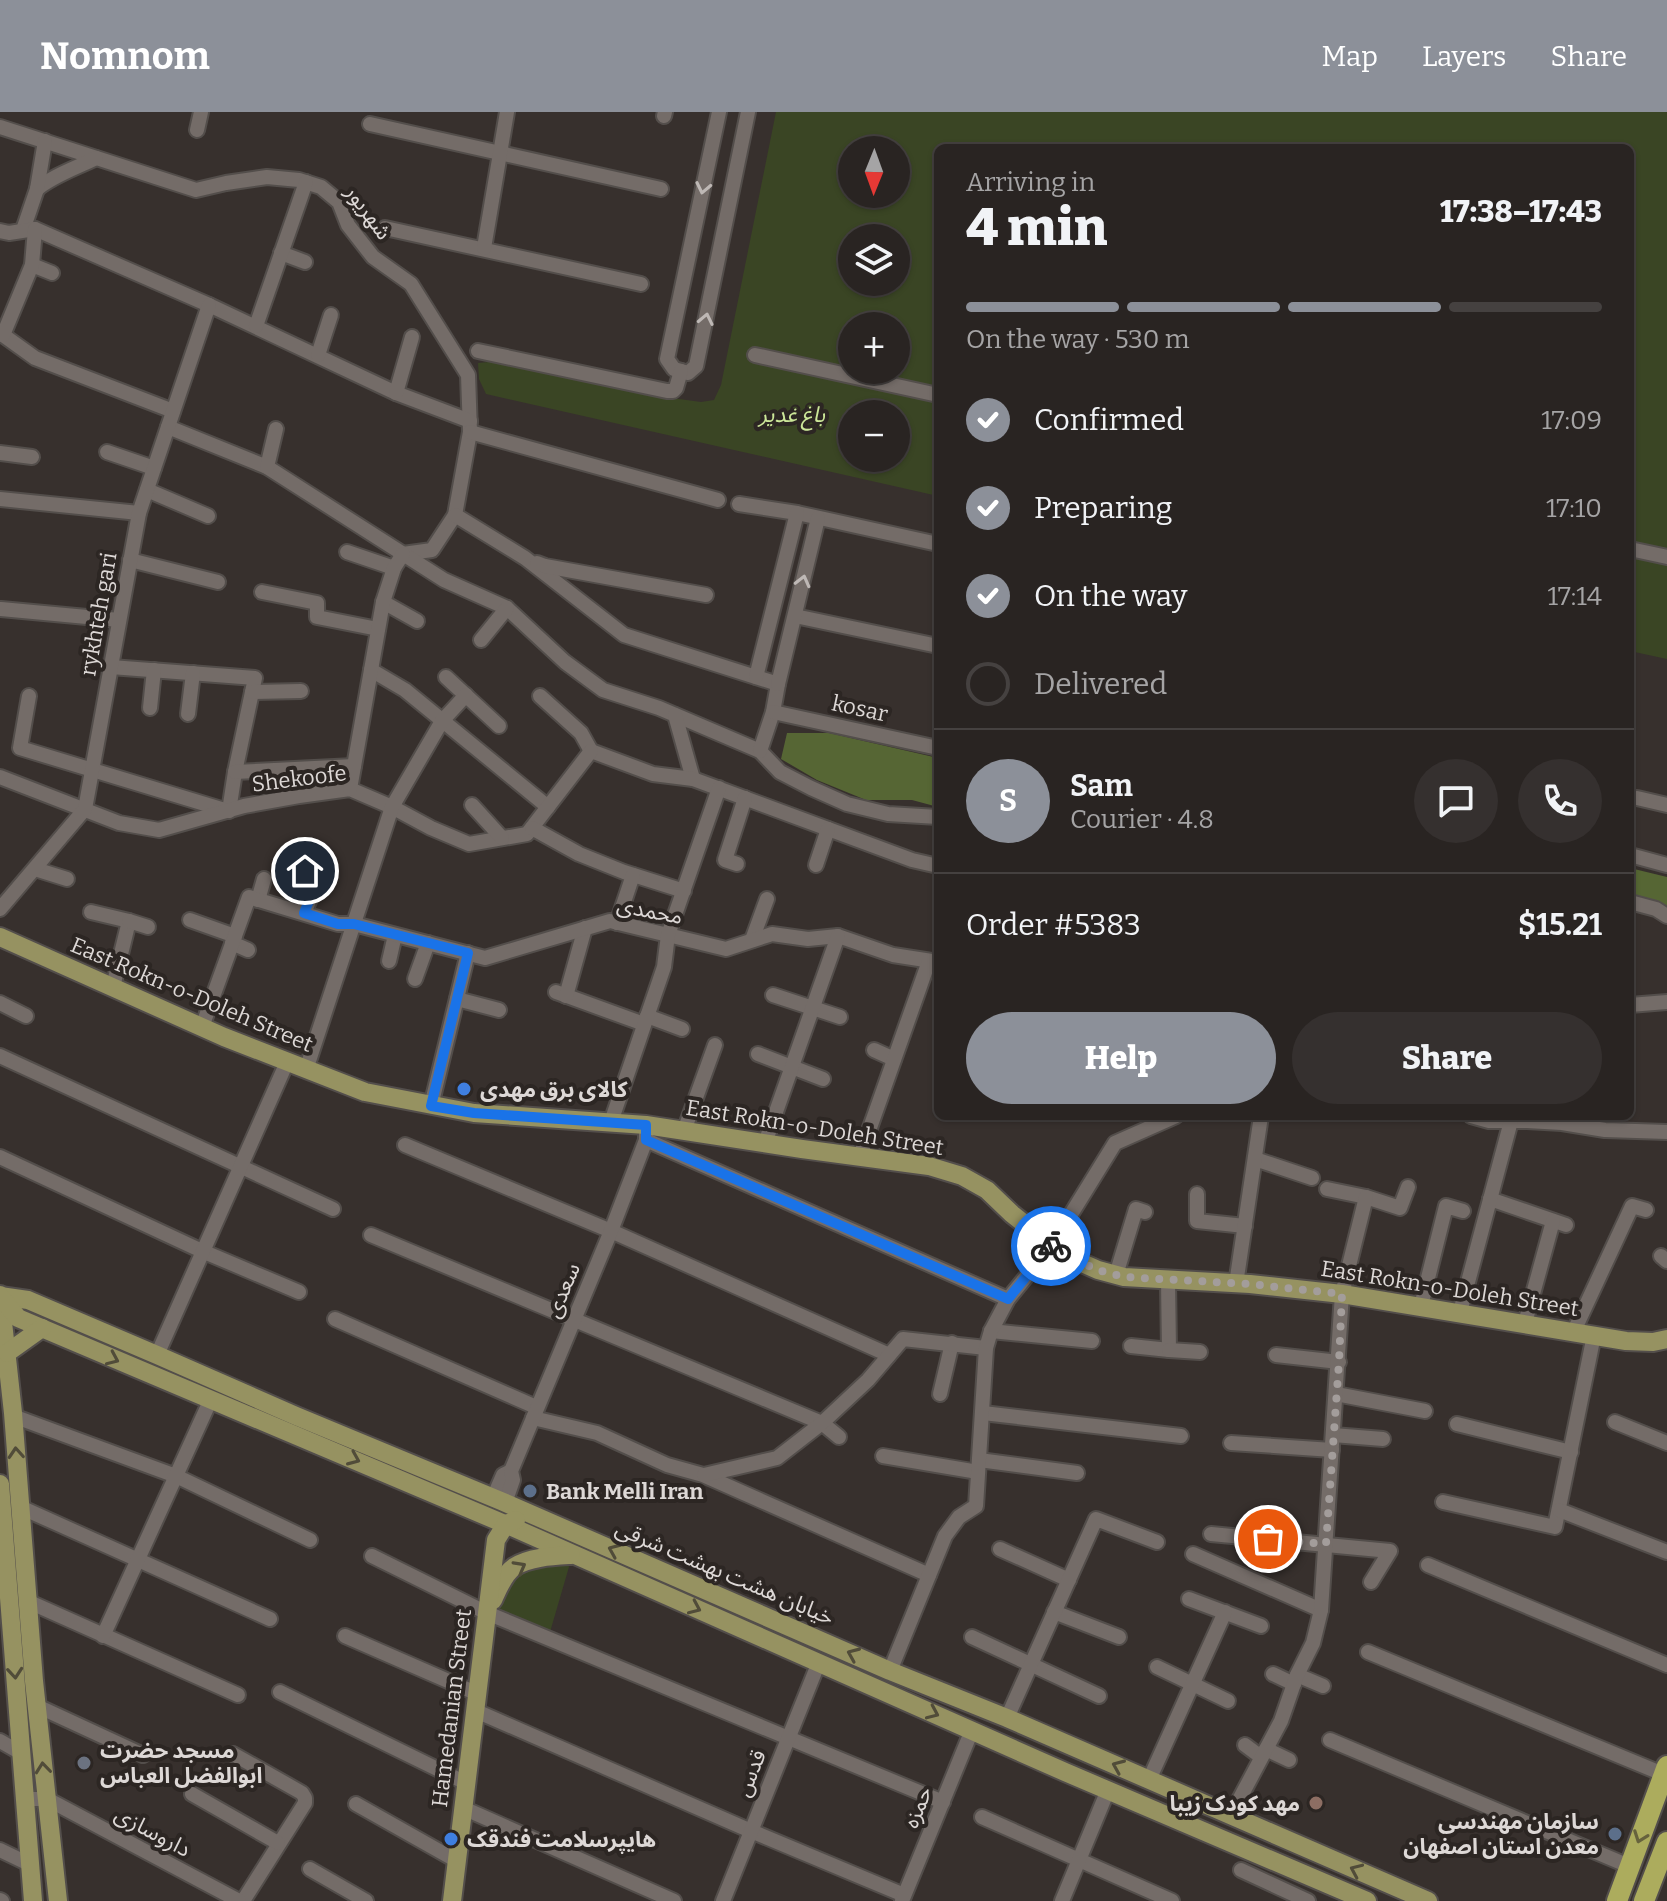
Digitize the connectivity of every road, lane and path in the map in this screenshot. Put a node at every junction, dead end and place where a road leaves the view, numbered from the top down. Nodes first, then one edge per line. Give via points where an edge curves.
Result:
1 (201, 112) edge
2 (507, 112) edge
3 (719, 112) edge
4 (748, 112) edge
5 (370, 124) dead end
6 (0, 127) edge
7 (197, 130) dead end
8 (45, 141) junction
9 (500, 154) junction
10 (96, 158) junction
11 (306, 182) junction
12 (37, 189) junction
13 (661, 189) dead end
14 (385, 228) dead end
15 (29, 230) junction
16 (0, 231) edge
17 (484, 248) junction
18 (281, 253) junction
19 (305, 262) dead end
20 (32, 265) junction
21 (52, 273) dead end
22 (641, 284) dead end
23 (209, 305) junction
24 (331, 315) dead end
25 (256, 326) junction
26 (2, 335) edge
27 (412, 337) dead end
28 (478, 351) dead end
29 (318, 355) junction
30 (755, 355) dead end
31 (681, 371) junction
32 (396, 393) junction
33 (934, 394) edge
34 (173, 411) junction
35 (470, 426) junction
36 (168, 427) junction
37 (276, 429) dead end
38 (107, 452) dead end
39 (0, 453) edge
40 (32, 457) dead end
41 (267, 467) junction
42 (154, 468) junction
43 (147, 490) junction
44 (0, 499) edge
45 (718, 500) dead end
46 (739, 504) dead end
47 (139, 513) junction
48 (797, 513) junction
49 (455, 515) junction
50 (208, 516) dead end
51 (818, 518) junction
52 (934, 543) edge
53 (1634, 550) edge
54 (347, 552) dead end
55 (403, 554) junction
56 (1667, 557) edge
57 (525, 558) junction
58 (130, 560) junction
59 (394, 568) junction
60 (218, 582) dead end
61 (262, 592) dead end
62 (706, 595) dead end
63 (383, 602) junction
64 (507, 608) junction
65 (1, 609) edge
66 (795, 616) junction
67 (119, 620) junction
68 (417, 621) dead end
69 (378, 629) junction
70 (481, 640) dead end
71 (934, 645) edge
72 (111, 667) junction
73 (154, 670) junction
74 (371, 670) junction
75 (193, 673) junction
76 (446, 677) dead end
77 (756, 677) junction
78 (778, 684) junction
79 (301, 691) dead end
80 (252, 692) junction
81 (466, 695) junction
82 (29, 696) dead end
83 (540, 696) dead end
84 (150, 708) dead end
85 (773, 712) junction
86 (188, 714) dead end
87 (675, 715) junction
88 (442, 721) junction
89 (499, 726) dead end
90 (934, 747) edge
91 (591, 751) junction
92 (760, 751) junction
93 (354, 766) junction
94 (92, 770) junction
95 (235, 772) junction
96 (0, 777) edge
97 (693, 779) junction
98 (719, 788) junction
99 (350, 789) junction
100 (745, 798) junction
101 (1637, 798) dead end
102 (472, 805) dead end
103 (1667, 805) edge
104 (392, 807) junction
105 (548, 807) junction
106 (85, 809) junction
107 (229, 811) junction
108 (934, 817) edge
109 (532, 828) junction
110 (828, 829) junction
111 (502, 838) junction
112 (1634, 856) edge
113 (737, 864) dead end
114 (816, 865) dead end
115 (934, 865) edge
116 (1667, 865) edge
117 (35, 869) junction
118 (305, 871) dead end
119 (633, 875) junction
120 (67, 879) dead end
121 (264, 879) dead end
122 (684, 891) junction
123 (767, 899) dead end
124 (258, 900) junction
125 (1634, 903) edge
126 (0, 909) edge
127 (91, 912) dead end
128 (304, 913) junction
129 (1667, 916) edge
130 (190, 920) dead end
131 (129, 921) junction
132 (617, 923) junction
133 (354, 924) junction
134 (148, 927) dead end
135 (585, 928) junction
136 (395, 935) junction
137 (668, 935) junction
138 (838, 936) junction
139 (0, 937) edge
140 (234, 940) junction
141 (752, 940) junction
142 (428, 943) junction
143 (248, 950) dead end
144 (468, 953) junction
145 (389, 961) dead end
146 (933, 962) edge
147 (415, 979) dead end
148 (113, 987) junction
149 (773, 995) dead end
150 (457, 999) junction
151 (1667, 1002) edge
152 (0, 1003) edge
153 (1634, 1005) edge
154 (812, 1008) junction
155 (499, 1010) dead end
156 (26, 1016) dead end
157 (840, 1017) dead end
158 (646, 1020) junction
159 (202, 1027) junction
160 (682, 1029) dead end
161 (715, 1045) dead end
162 (874, 1050) dead end
163 (758, 1054) dead end
164 (0, 1056) edge
165 (894, 1059) junction
166 (287, 1062) junction
167 (792, 1067) junction
168 (306, 1070) junction
169 (823, 1079) dead end
170 (431, 1106) junction
171 (1167, 1120) edge
172 (1260, 1120) edge
173 (1504, 1120) edge
174 (1517, 1120) edge
175 (1542, 1120) edge
176 (1511, 1121) junction
177 (611, 1122) junction
178 (1607, 1123) edge
179 (1665, 1128) edge
180 (684, 1131) junction
181 (646, 1133) junction
182 (765, 1143) junction
183 (405, 1145) dead end
184 (860, 1156) junction
185 (0, 1157) edge
186 (1255, 1159) junction
187 (241, 1165) junction
188 (1312, 1178) dead end
189 (1408, 1187) dead end
190 (1327, 1189) dead end
191 (1197, 1194) dead end
192 (1366, 1197) junction
193 (1490, 1199) junction
194 (333, 1209) dead end
195 (1646, 1210) dead end
196 (1463, 1211) dead end
197 (1145, 1212) dead end
198 (1245, 1226) junction
199 (611, 1231) junction
200 (371, 1235) dead end
201 (1052, 1245) junction
202 (202, 1251) junction
203 (1116, 1275) junction
204 (1168, 1281) junction
205 (1236, 1284) junction
206 (299, 1292) dead end
207 (0, 1294) edge
208 (1342, 1294) junction
209 (1008, 1299) junction
210 (28, 1300) junction
211 (1421, 1306) junction
212 (1460, 1312) junction
213 (18, 1318) junction
214 (335, 1319) dead end
215 (574, 1319) junction
216 (1525, 1323) junction
217 (42, 1328) junction
218 (991, 1331) junction
219 (1574, 1331) junction
220 (1594, 1335) junction
221 (1092, 1341) dead end
222 (952, 1343) junction
223 (1662, 1343) edge
224 (1131, 1346) dead end
225 (986, 1348) junction
226 (1169, 1350) junction
227 (1200, 1352) dead end
228 (7, 1353) junction
229 (157, 1355) junction
230 (889, 1355) junction
231 (1276, 1355) dead end
232 (1339, 1362) junction
233 (940, 1394) dead end
234 (1336, 1394) junction
235 (211, 1399) junction
236 (1425, 1411) dead end
237 (534, 1412) junction
238 (983, 1413) junction
239 (13, 1416) junction
240 (1615, 1422) dead end
241 (822, 1423) junction
242 (1457, 1424) dead end
243 (1181, 1436) dead end
244 (839, 1437) dead end
245 (1383, 1439) dead end
246 (1332, 1442) junction
247 (1231, 1443) dead end
248 (1667, 1443) edge
249 (1571, 1452) junction
250 (883, 1456) dead end
251 (979, 1466) junction
252 (1077, 1473) dead end
253 (703, 1475) junction
254 (176, 1476) junction
255 (0, 1484) edge
256 (499, 1500) junction
257 (1443, 1502) dead end
258 (7, 1507) edge
259 (1559, 1510) junction
260 (538, 1518) junction
261 (501, 1532) junction
262 (1211, 1534) dead end
263 (310, 1540) dead end
264 (1157, 1542) dead end
265 (1326, 1544) junction
266 (1000, 1549) dead end
267 (1667, 1552) edge
268 (1193, 1554) dead end
269 (576, 1555) junction
270 (372, 1556) dead end
271 (138, 1559) junction
272 (1428, 1565) dead end
273 (4, 1572) edge
274 (929, 1575) junction
275 (1069, 1580) junction
276 (1371, 1582) dead end
277 (1189, 1599) dead end
278 (27, 1601) junction
279 (1321, 1610) junction
280 (1054, 1612) junction
281 (1225, 1612) junction
282 (487, 1613) junction
283 (270, 1619) dead end
284 (1261, 1626) dead end
285 (6, 1630) edge
286 (103, 1636) junction
287 (345, 1636) dead end
288 (972, 1637) dead end
289 (1119, 1637) dead end
290 (1368, 1652) dead end
291 (819, 1662) junction
292 (1031, 1665) junction
293 (1667, 1665) edge
294 (1157, 1667) dead end
295 (890, 1671) junction
296 (1273, 1674) dead end
297 (1296, 1679) junction
298 (1193, 1683) junction
299 (1323, 1686) dead end
300 (280, 1692) dead end
301 (238, 1695) dead end
302 (1099, 1696) dead end
303 (1228, 1701) dead end
304 (477, 1702) junction
305 (37, 1706) junction
306 (1007, 1718) junction
307 (972, 1730) junction
308 (788, 1739) junction
309 (1330, 1740) dead end
310 (0, 1741) edge
311 (1245, 1745) dead end
312 (1077, 1749) junction
313 (21, 1753) junction
314 (1264, 1753) junction
315 (233, 1754) dead end
316 (143, 1755) dead end
317 (1289, 1760) dead end
318 (1666, 1768) edge
319 (1065, 1772) junction
320 (1149, 1780) junction
321 (466, 1783) junction
322 (1108, 1790) junction
323 (192, 1794) dead end
324 (24, 1799) junction
325 (47, 1799) junction
326 (943, 1802) junction
327 (356, 1804) dead end
328 (463, 1808) junction
329 (1231, 1815) junction
330 (982, 1817) dead end
331 (751, 1831) junction
332 (1667, 1842) edge
333 (278, 1843) junction
334 (0, 1850) edge
335 (1079, 1860) junction
336 (457, 1861) junction
337 (29, 1864) junction
338 (1629, 1866) junction
339 (310, 1869) dead end
340 (1241, 1870) dead end
341 (903, 1898) edge
342 (1355, 1899) edge
343 (33, 1901) edge
344 (58, 1901) edge
345 (241, 1901) edge
346 (366, 1901) edge
347 (452, 1901) edge
348 (674, 1901) edge
349 (723, 1901) edge
350 (1062, 1901) edge
351 (1172, 1901) edge
352 (1308, 1901) edge
353 (1428, 1901) edge
354 (1617, 1901) edge
355 (1644, 1901) edge

1 - 7 street
2 - 9 street
3 -> 31 street via 667,359
31 -> 4 street via 688,373 696,366
5 - 9 street
6 - 8 street, شهریور
8 - 10 street, شهریور
8 - 12 street
9 - 13 street
9 - 17 street
10 - 11 street, شهریور via 196,190 267,177
10 - 12 street
11 - 18 street
11 - 35 street, شهریور via 339,202 348,225 373,257 411,284 468,375
12 - 15 street
14 - 17 street
15 - 16 street
15 - 20 street
15 - 23 street
17 - 22 street
18 - 19 street
18 - 25 street
20 - 21 street
20 - 26 street
23 - 25 street
23 - 34 street, rykhteh gari
24 - 29 street
25 - 29 street
26 - 34 street via 35,358
27 - 32 street
28 - 31 street via 667,391 676,388
29 - 32 street
30 - 33 street
32 - 35 street
34 - 36 street, rykhteh gari
35 - 45 street
35 - 49 street, شهریور
36 - 41 street
36 - 42 street, rykhteh gari
37 - 41 street
38 - 42 street
39 - 40 street
41 - 55 street
42 - 43 street, rykhteh gari
43 - 47 street, rykhteh gari
43 - 50 street
44 - 47 street
46 - 48 street
47 - 58 street, rykhteh gari
48 - 51 street
48 - 77 street
49 - 55 street via 432,550
49 - 57 street
51 - 52 street
66 -> 51 street
53 - 56 street
54 - 59 street
55 - 59 street
55 - 64 street via 444,580
57 - 62 street
57 - 77 street via 624,635
58 - 60 street
58 - 67 street, rykhteh gari
59 - 63 street
61 - 69 street via 317,603 317,617
63 - 68 street
63 - 69 street
64 - 70 street
64 - 87 street via 603,690
65 - 67 street
66 - 71 street
66 - 78 street
67 - 72 street, rykhteh gari
69 - 74 street
72 - 73 street
72 - 94 street, rykhteh gari
73 - 75 street
73 - 84 street
74 - 88 street
74 - 93 street
75 - 80 street via 255,678
75 - 86 street
76 - 81 street
77 - 78 street
78 - 85 street
79 - 80 street
80 - 95 street
81 - 88 street
81 - 89 street
82 - 94 street, Shekoofe via 20,748
83 - 91 street via 581,733
85 - 90 street, kosar
85 - 92 street
87 - 92 street
87 - 97 street
88 - 104 street
88 - 105 street
91 - 97 street via 653,774
91 - 105 street
92 - 108 street via 780,772 847,804
93 - 95 street
93 - 99 street
94 - 106 street, rykhteh gari
94 - 107 street, Shekoofe
95 - 107 street
96 - 106 street
97 - 98 street
98 - 100 street
98 - 122 street
99 - 104 street, Shekoofe
99 - 107 street, Shekoofe
100 - 110 street
100 - 113 street via 725,860
101 - 103 street
102 - 111 street
104 - 111 street, Shekoofe via 469,844
104 - 133 street
105 - 109 street
106 - 107 street via 119,823 159,830
106 - 117 street, rykhteh gari
109 - 111 street, Shekoofe via 527,834
109 - 119 street
110 - 114 street
110 - 115 street
112 - 116 street
117 - 120 street
117 - 126 street, rykhteh gari
118 - 128 street via 319,877
119 - 122 street
119 - 132 street
121 - 124 street
122 - 137 street
123 - 141 street
124 - 128 street, محمدی
124 - 140 street via 249,897
125 - 129 street
127 - 131 street
128 - 133 street, محمدی
130 - 140 street
131 - 134 street
131 - 148 street
132 - 135 street, محمدی
132 - 137 street, محمدی
133 - 136 street, محمدی
133 - 168 street
135 - 144 street, محمدی via 485,958
135 - 158 street via 561,994
136 - 142 street, محمدی
136 - 145 street
137 - 141 street, محمدی via 726,949
137 - 158 street via 664,967
138 - 141 street, محمدی via 772,934
138 - 146 street, محمدی
138 - 154 street
139 - 148 main road, East Rokn-o-Doleh Street
140 - 143 street
140 - 159 street
142 - 144 street, محمدی
142 - 147 street
144 - 150 street
146 - 165 street
148 - 159 main road, East Rokn-o-Doleh Street
149 - 154 street
150 - 155 street
150 - 170 street
151 - 153 street
152 - 156 street
154 - 157 street
154 - 167 street
158 - 160 street
158 - 177 street
159 - 166 main road, East Rokn-o-Doleh Street
161 - 180 street
162 - 165 street
163 - 167 street
164 - 187 street
165 - 184 street
166 - 168 main road, East Rokn-o-Doleh Street
166 - 187 street
167 - 169 street
167 - 182 street
168 - 170 main road, East Rokn-o-Doleh Street via 365,1092
170 - 177 main road, East Rokn-o-Doleh Street
171 - 201 street via 1115,1143
172 - 186 street
173 - 176 street
174 - 176 street
175 - 178 street
176 - 193 street
177 - 181 main road, East Rokn-o-Doleh Street
178 - 179 street
180 - 181 main road, East Rokn-o-Doleh Street
180 - 182 main road, East Rokn-o-Doleh Street
181 - 199 street, سعدی
181 - 209 street
182 - 184 main road, East Rokn-o-Doleh Street
183 - 199 street
184 - 201 main road, East Rokn-o-Doleh Street via 962,1176 987,1190
185 - 202 street
186 - 188 street
186 - 198 street
187 - 194 street
187 - 202 street
189 - 192 street via 1400,1208
190 - 192 street
191 - 198 street via 1197,1221
192 - 208 street
193 - 212 street
193 - 216 street via 1560,1223
195 - 219 street via 1632,1206
196 - 211 street via 1446,1206
197 - 203 street via 1136,1209
198 - 205 street
199 - 215 street, سعدی
199 - 230 street
200 - 215 street
201 - 203 main road, East Rokn-o-Doleh Street
201 - 209 street
202 - 206 street
202 - 229 street
203 - 204 main road, East Rokn-o-Doleh Street
204 - 205 main road, East Rokn-o-Doleh Street
204 - 226 street
205 - 208 main road, East Rokn-o-Doleh Street
207 - 210 main road, خیابان هشت بهشت شرقی
207 - 213 main road
207 - 228 main road
208 - 211 main road, East Rokn-o-Doleh Street
208 - 232 street
209 - 218 street
210 - 213 main road via 18,1305
210 - 229 main road, خیابان هشت بهشت شرقی
211 - 212 main road, East Rokn-o-Doleh Street
212 - 216 main road, East Rokn-o-Doleh Street
213 - 217 main road, خیابان هشت بهشت شرقی
214 - 237 street
215 - 237 street, سعدی
215 - 241 street
216 - 219 main road, East Rokn-o-Doleh Street
217 - 228 main road
217 -> 235 main road, خیابان هشت بهشت شرقی
218 - 221 street
218 - 225 street
219 - 220 main road, East Rokn-o-Doleh Street
220 - 223 main road, East Rokn-o-Doleh Street
220 - 249 street
222 - 225 street
222 - 230 street via 903,1339
222 - 233 street
224 - 226 street
225 - 238 street
226 - 227 street
228 - 239 main road
229 - 256 main road, خیابان هشت بهشت شرقی
230 - 241 street
231 - 232 street
232 - 234 street
234 - 236 street
234 - 246 street
235 - 254 street
235 -> 261 main road, خیابان هشت بهشت شرقی via 488,1516
237 - 253 street
237 - 256 street, سعدی via 511,1471 513,1480
238 - 243 street
238 - 251 street
239 - 254 street
258 -> 239 main road
240 - 248 street
241 - 244 street
241 - 253 street via 777,1458
242 - 249 street
245 - 246 street
246 - 247 street
246 - 265 street
249 - 259 street
250 - 251 street
251 - 252 street
251 - 274 street via 976,1506 945,1536
253 - 274 street
254 - 263 street
254 - 271 street
255 - 258 main road
256 - 260 main road, خیابان هشت بهشت شرقی
257 - 259 street via 1555,1527
258 - 271 street
258 - 273 main road
258 - 278 main road
259 - 267 street
260 - 261 main road via 521,1518
295 -> 260 main road, خیابان هشت بهشت شرقی
261 - 269 main road, خیابان هشت بهشت شرقی
261 - 282 main road, Hamedanian Street
262 - 265 street
264 - 275 street via 1096,1519
265 - 276 street via 1390,1551
265 - 279 street
266 - 275 street
268 - 279 street
282 -> 269 main road via 513,1568
269 -> 291 main road, خیابان هشت بهشت شرقی
270 - 282 street
271 - 283 street
271 - 286 street
272 - 293 street
273 - 285 main road
274 - 295 street
275 - 280 street
277 - 281 street
278 - 286 street
278 - 305 main road
279 - 297 street
280 - 289 street
280 - 292 street
281 - 284 street
281 - 298 street
282 - 304 main road, Hamedanian Street
282 - 308 street
285 -> 313 main road
286 - 301 street
287 - 304 street
288 - 292 street
290 - 318 street
291 -> 307 main road, خیابان هشت بهشت شرقی
291 - 308 street, قدس
292 - 302 street
292 - 306 street
294 - 298 street
295 - 306 main road, خیابان هشت بهشت شرقی
296 - 297 street
297 - 299 street
297 - 314 street
298 - 303 street
298 - 320 street
300 - 321 street
304 - 321 main road, Hamedanian Street
304 - 331 street
305 - 316 street
325 -> 305 main road
306 - 312 main road, خیابان هشت بهشت شرقی
307 - 319 main road, خیابان هشت بهشت شرقی
307 - 326 street, حمزه
308 - 326 street
308 - 331 street, قدس
309 - 338 street
310 - 313 street
311 - 314 street
312 - 319 main road
320 -> 312 main road, خیابان هشت بهشت شرقی
313 - 324 main road
314 - 317 street
314 - 329 street
315 - 333 street via 305,1798
318 -> 338 highway
319 - 322 main road, خیابان هشت بهشت شرقی
320 - 329 main road, خیابان هشت بهشت شرقی
321 - 328 main road, Hamedanian Street
322 - 335 street
322 - 342 main road, خیابان هشت بهشت شرقی
323 - 333 street
324 - 325 street
324 - 337 main road
325 - 344 main road
325 - 345 street, داروسازی
326 - 341 street, حمزه
327 - 336 street
328 - 336 main road, Hamedanian Street
328 - 348 street
353 -> 329 main road, خیابان هشت بهشت شرقی
330 - 335 street
331 - 341 street
331 - 349 street, قدس
332 - 355 highway
333 - 345 street
334 - 337 street
335 - 350 street
335 - 351 street
336 - 347 main road, Hamedanian Street
337 - 343 main road
338 - 354 highway
339 - 346 street
340 - 352 street

